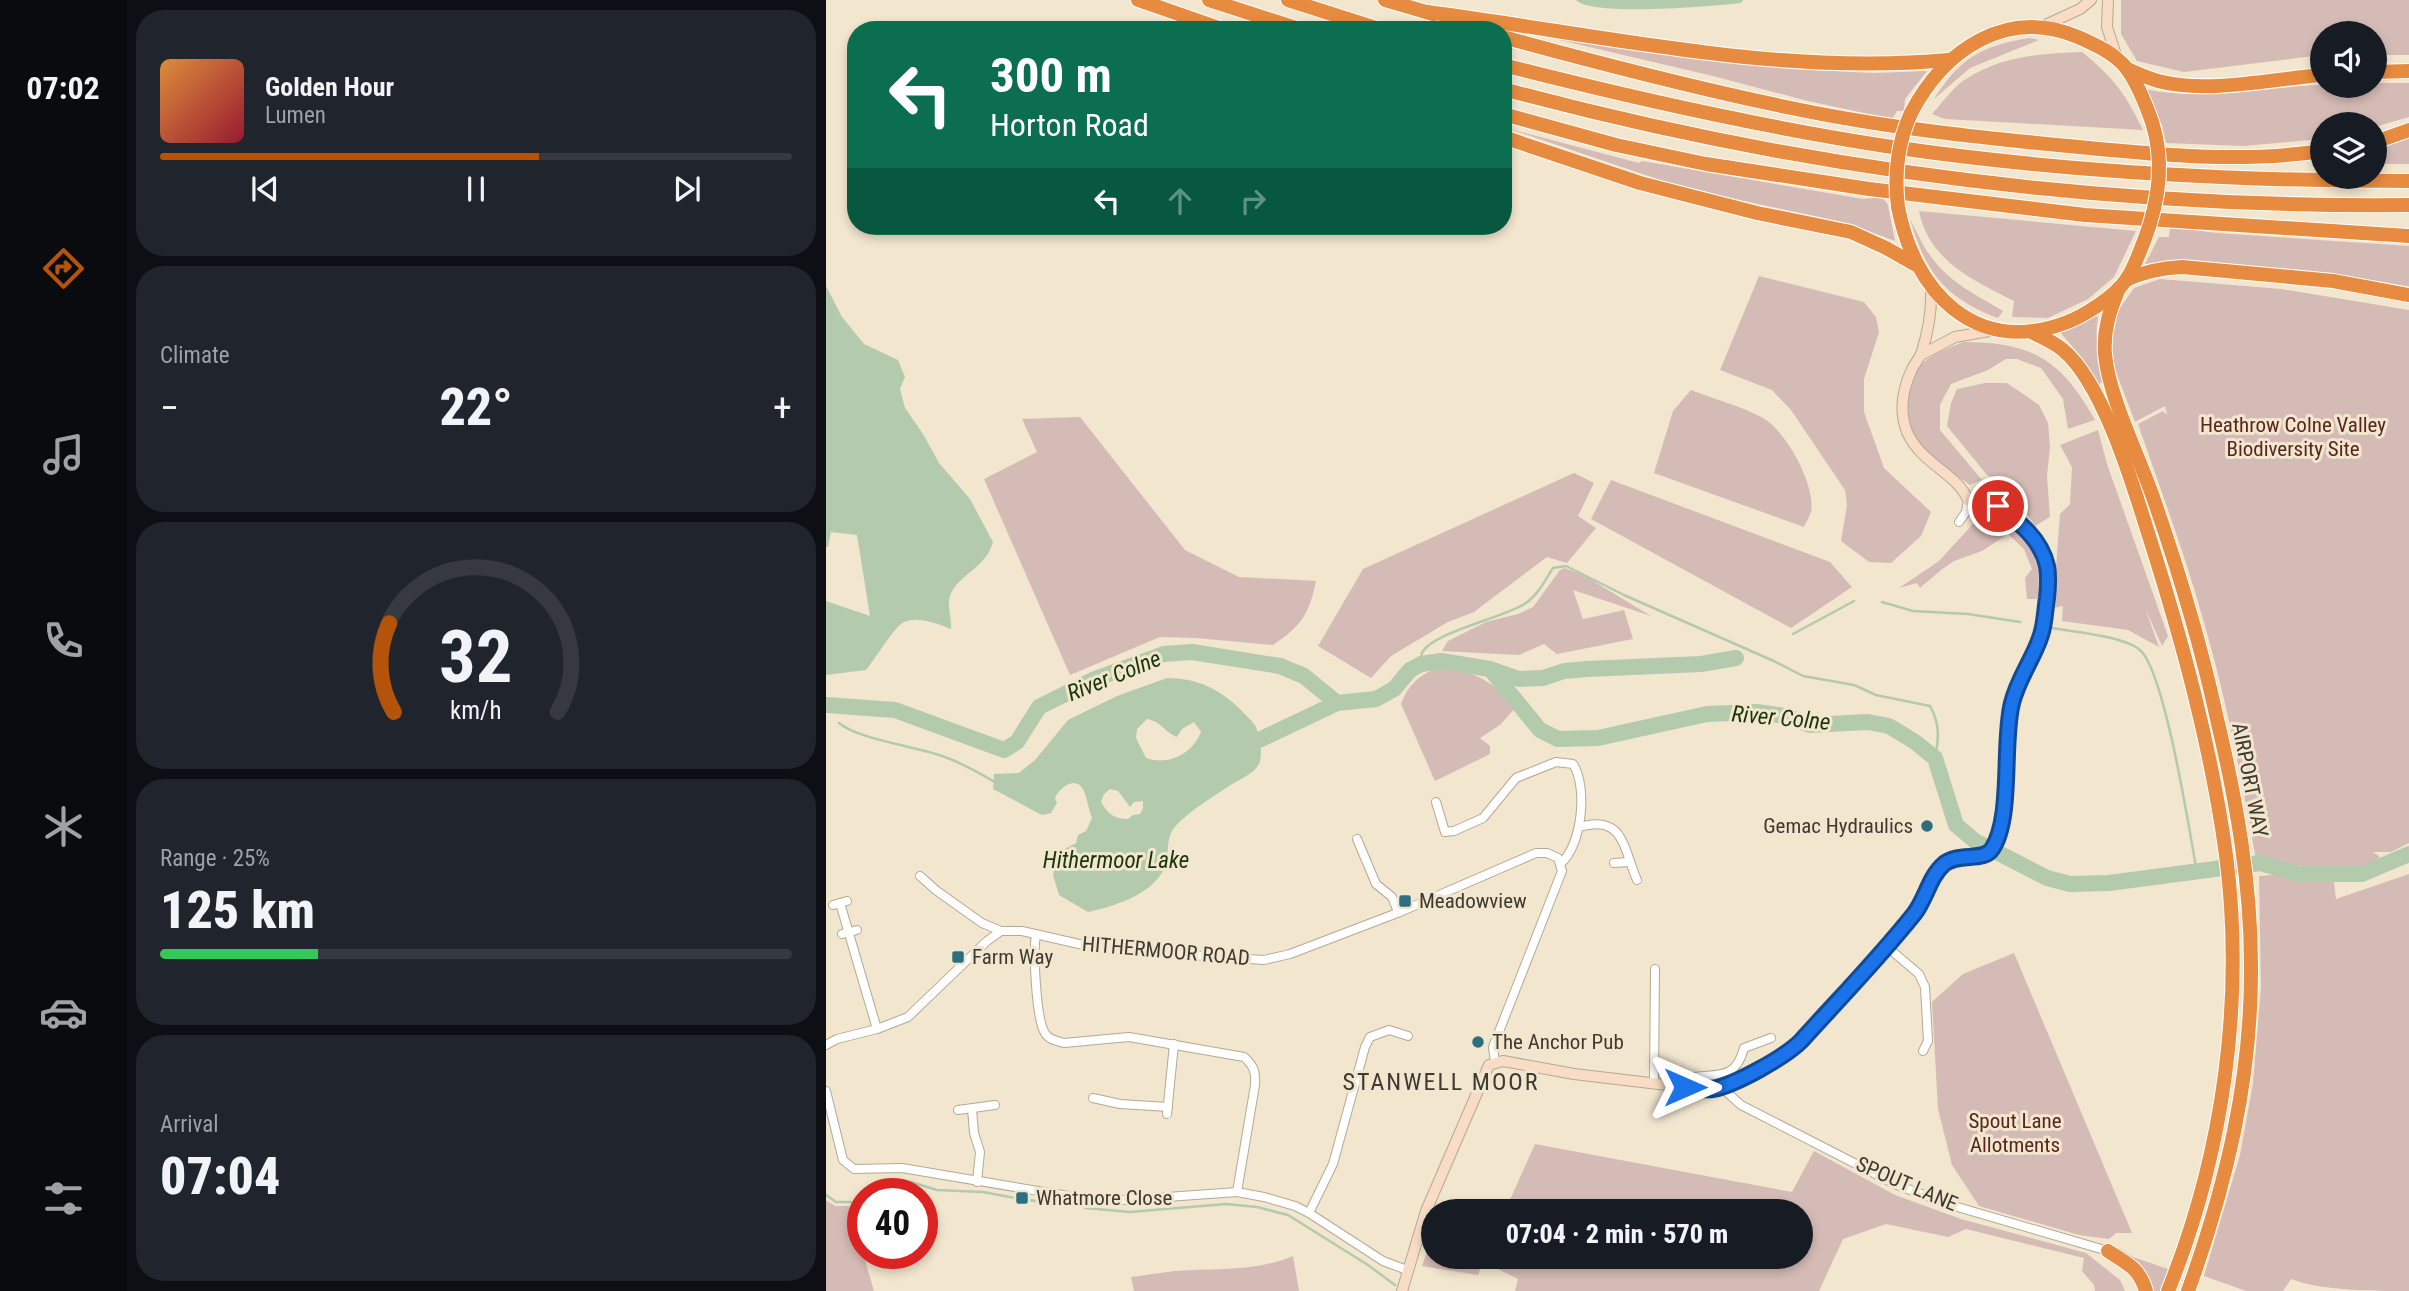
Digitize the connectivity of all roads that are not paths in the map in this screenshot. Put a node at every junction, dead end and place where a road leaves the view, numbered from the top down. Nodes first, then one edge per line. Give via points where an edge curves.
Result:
1 (1138, 0) edge
2 (1209, 0) edge
3 (1288, 0) edge
4 (1385, 0) edge
5 (2091, 0) edge
6 (2108, 0) edge
7 (1427, 12) junction
8 (1200, 21) edge
9 (1275, 21) edge
10 (1354, 21) edge
11 (1454, 21) edge
12 (1490, 21) edge
13 (1512, 24) edge
14 (2041, 27) junction
15 (1512, 40) edge
16 (1948, 60) junction
17 (2123, 65) junction
18 (1512, 67) edge
19 (2409, 71) edge
20 (2387, 72) edge
21 (2310, 76) edge
22 (1512, 91) edge
23 (1512, 116) edge
24 (2409, 131) edge
25 (2387, 138) edge
26 (1512, 140) edge
27 (2310, 152) edge
28 (2409, 181) edge
29 (2409, 205) edge
30 (2409, 236) edge
31 (1916, 265) junction
32 (2122, 284) junction
33 (1931, 287) junction
34 (2409, 295) edge
35 (1998, 330) junction
36 (2031, 332) junction
37 (1921, 355) junction
38 (1968, 500) junction
39 (1959, 522) dead end
40 (1436, 802) dead end
41 (1579, 827) junction
42 (1357, 839) dead end
43 (1629, 862) junction
44 (1561, 863) junction
45 (1614, 863) dead end
46 (919, 876) dead end
47 (1637, 880) dead end
48 (840, 903) dead end
49 (1398, 912) junction
50 (982, 923) junction
51 (1001, 931) junction
52 (1036, 934) junction
53 (987, 941) junction
54 (1886, 946) junction
55 (1658, 974) dead end
56 (877, 1029) junction
57 (1408, 1036) dead end
58 (1771, 1038) dead end
59 (1174, 1044) junction
60 (826, 1045) edge
61 (1923, 1051) dead end
62 (1494, 1062) junction
63 (1654, 1082) junction
64 (1685, 1087) junction
65 (1721, 1087) junction
66 (826, 1091) edge
67 (1093, 1098) dead end
68 (995, 1105) dead end
69 (972, 1109) junction
70 (958, 1110) dead end
71 (977, 1182) junction
72 (1237, 1192) junction
73 (1308, 1213) junction
74 (2108, 1251) joint
75 (1407, 1269) junction
76 (1402, 1291) edge
77 (2146, 1291) edge
78 (2168, 1291) edge
79 (2188, 1291) edge

1 - 8 highway
2 - 9 highway
3 - 10 highway
4 - 7 highway
5 - 14 street
6 - 17 street via 2107,27
7 - 11 highway
7 - 12 highway
13 - 16 highway via 1768,58 1838,63
14 - 16 highway via 1991,35
14 - 17 highway via 2092,43
15 - 27 highway via 1790,108 1889,126 2143,153 2228,157
16 - 31 highway, bridge via 1911,113 1898,149 1898,207
17 - 21 highway via 2159,81 2188,85
17 - 32 highway, AIRPORT WAY, bridge via 2152,122 2159,178 2154,215
18 - 28 highway via 1700,112 1891,147 2186,177
19 - 20 highway
22 - 29 highway via 1746,146 1936,177 2192,201
23 - 30 highway via 1641,151 1855,187 2085,215
24 - 25 highway
26 - 31 highway via 1640,183 1757,214 1851,232
31 - 33 highway
32 - 34 highway via 2156,269 2182,267 2320,279
32 - 36 highway via 2081,317
32 - 79 highway, AIRPORT WAY via 2105,333 2109,379 2189,610 2218,720 2246,880 2251,966 2241,1097 2216,1208
33 - 35 highway via 1960,313
33 - 37 street via 1931,315
35 - 36 highway
35 - 37 street via 1955,337
36 - 78 highway, AIRPORT WAY via 2065,351 2085,373 2124,462 2182,642 2226,856 2232,942 2227,1062 2195,1216
37 - 38 street via 1903,393 1907,432 1924,457 1960,486
38 - 39 street
38 - 54 street via 1980,498 2012,517 2036,541 2048,568 2044,622 2011,704 1999,836 1987,854 1958,857 1943,865 1921,903
40 - 41 street via 1445,832 1454,831 1483,818 1516,778 1556,762 1573,764 1579,778
41 - 43 street via 1602,823 1615,830
41 - 44 street via 1570,854
42 - 49 street via 1376,884 1392,897
43 - 45 street
43 - 47 street
44 - 49 street, HITHERMOOR ROAD via 1547,853 1536,853
44 - 62 street via 1556,888 1493,1047
46 - 50 street
48 - 56 street
49 - 52 street, HITHERMOOR ROAD via 1290,954 1257,961 1101,949
50 - 51 street
50 - 53 street
51 - 52 street, HITHERMOOR ROAD
51 - 53 street
52 - 59 street via 1040,1019 1044,1033 1054,1041 1129,1037
53 - 56 street via 908,1017
54 - 61 street via 1919,974 1926,987 1928,1041
54 - 65 street via 1786,1055
55 - 63 street
56 - 60 street
57 - 73 street via 1388,1031 1370,1037 1333,1164
58 - 64 street via 1744,1048 1741,1062 1733,1070 1688,1078
59 - 67 street via 1167,1111
59 - 72 street via 1244,1057 1256,1073
62 - 63 street
62 - 75 street via 1485,1070 1463,1121
63 - 64 street
64 - 65 street
65 - 74 street, SPOUT LANE via 1741,1105 1897,1185
66 - 71 street via 849,1166 902,1168
68 - 69 street
69 - 70 street
69 - 71 street via 980,1152
71 - 72 street via 1125,1200
72 - 73 street
73 - 75 street via 1383,1261
74 - 77 highway via 2139,1273
75 - 76 street

